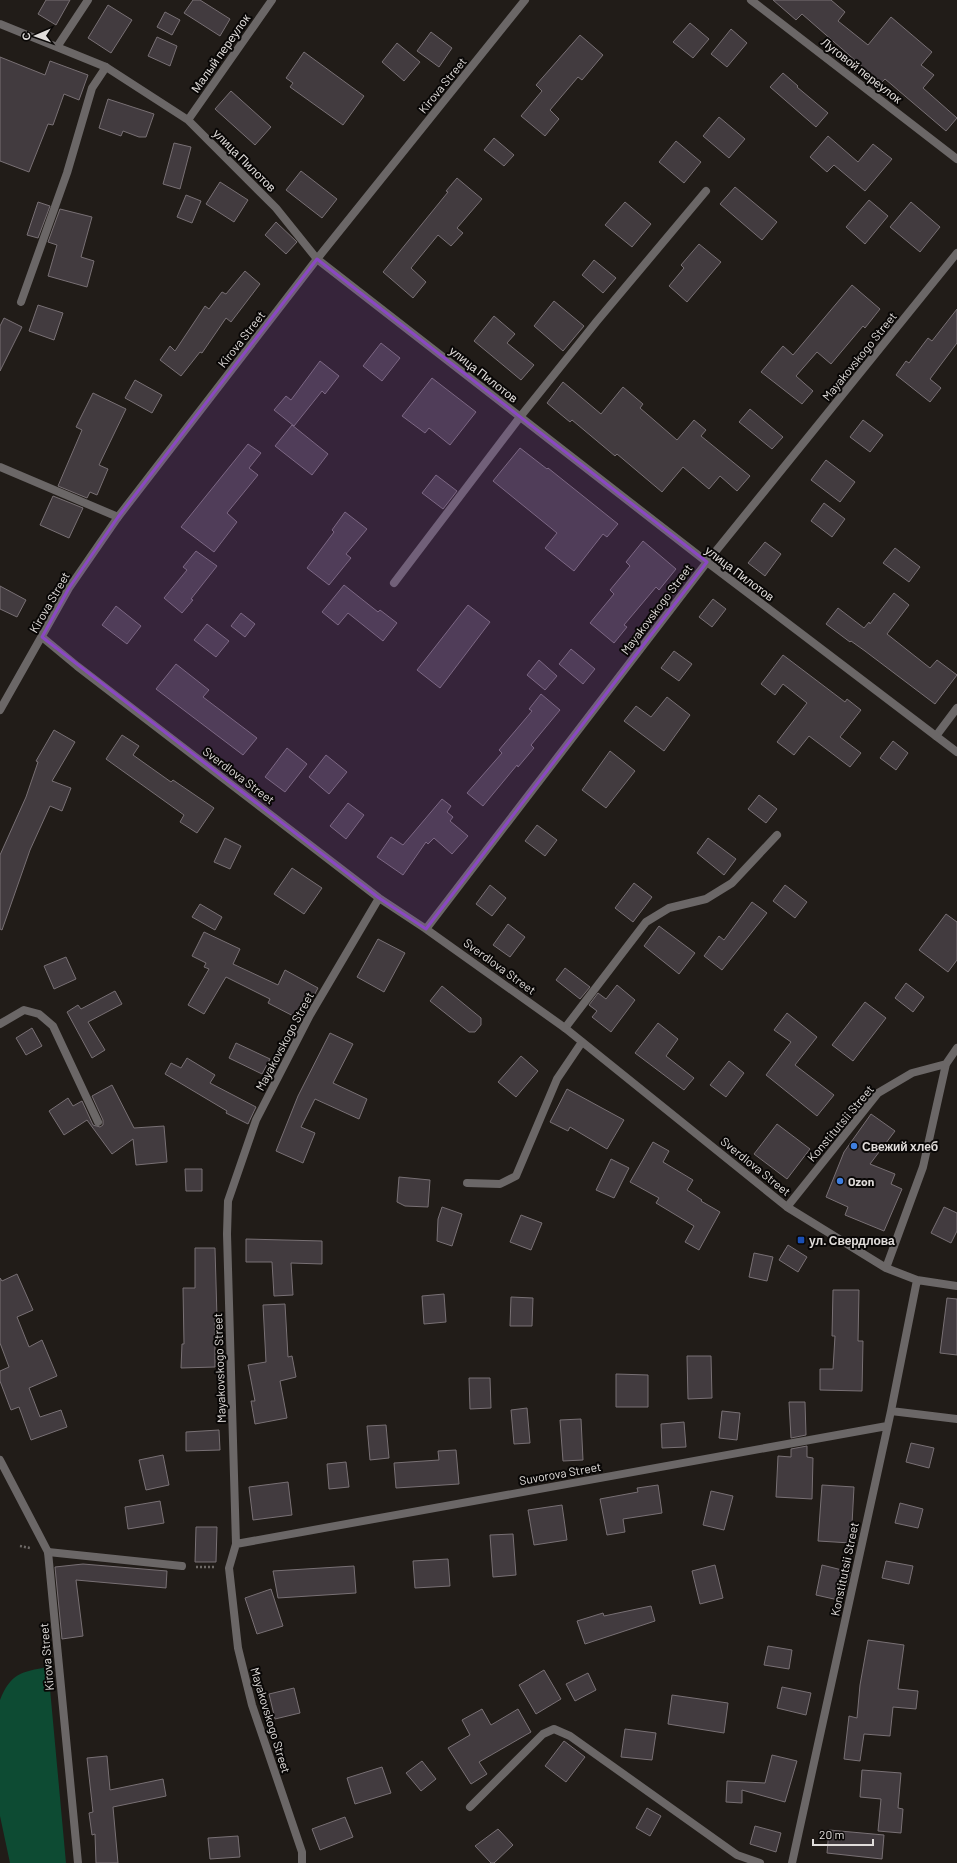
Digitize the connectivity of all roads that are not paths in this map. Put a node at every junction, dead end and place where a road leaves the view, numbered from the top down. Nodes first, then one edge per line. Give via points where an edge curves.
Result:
1 (88, 0) edge
2 (272, 0) edge
3 (525, 0) edge
4 (751, 0) edge
5 (0, 24) edge
6 (57, 47) junction
7 (106, 67) junction
8 (188, 120) junction
9 (957, 158) edge
10 (706, 191) dead end
11 (957, 253) edge
12 (317, 259) junction
13 (21, 302) dead end
14 (520, 417) junction
15 (0, 467) edge
16 (118, 517) junction
17 (707, 562) junction
18 (394, 583) dead end
19 (42, 637) junction
20 (957, 708) edge
21 (0, 710) edge
22 (936, 736) junction
23 (957, 752) edge
24 (777, 835) dead end
25 (379, 898) junction
26 (426, 928) junction
27 (0, 1024) edge
28 (565, 1028) junction
29 (582, 1042) junction
30 (957, 1048) edge
31 (946, 1064) junction
32 (98, 1122) dead end
33 (467, 1183) dead end
34 (787, 1206) junction
35 (886, 1268) junction
36 (917, 1280) junction
37 (957, 1286) edge
38 (892, 1411) junction
39 (957, 1420) edge
40 (887, 1426) junction
41 (0, 1460) edge
42 (236, 1544) junction
43 (48, 1552) junction
44 (182, 1566) road end
45 (470, 1807) dead end
46 (78, 1863) edge
47 (302, 1863) edge
48 (760, 1863) edge
49 (792, 1863) edge

1 - 6 street
2 - 8 street, Малый переулок
3 - 12 street, Kirova Street
4 - 9 street, Луговой переулок
5 - 6 street, улица Пилотов
6 - 7 street, улица Пилотов
7 - 8 street, улица Пилотов
7 - 13 street via 92,88 67,173
8 - 12 street, улица Пилотов via 276,208
10 - 14 street
11 - 17 street, Mayakovskogo Street
12 - 14 street, улица Пилотов
12 - 16 street, Kirova Street
14 - 17 street, улица Пилотов
14 - 18 street
15 - 16 street
16 - 19 street, Kirova Street via 69,588
17 - 22 street, улица Пилотов
17 - 26 street, Mayakovskogo Street
19 - 21 street, Kirova Street
19 - 25 street, Sverdlova Street
20 - 22 street
22 - 23 street, улица Пилотов
24 - 28 street via 732,883 706,899 669,908 646,922
25 - 26 street, Sverdlova Street
25 - 42 street, Mayakovskogo Street via 310,1015 256,1120 228,1201
26 - 28 street, Sverdlova Street
27 - 32 street via 24,1010 39,1014 53,1026
28 - 29 street, Sverdlova Street
29 - 33 street via 557,1079 516,1176 500,1184
29 - 34 street, Sverdlova Street
30 - 31 street
31 - 34 street, Konstitutsii Street via 912,1073 878,1093
31 - 35 street via 924,1167
34 - 35 street, Sverdlova Street
35 - 36 street, Sverdlova Street
36 - 37 street, Sverdlova Street
36 - 38 street, Konstitutsii Street
38 - 39 street
38 - 40 street, Konstitutsii Street
40 - 42 street, Suvorova Street
40 - 49 street, Konstitutsii Street
41 - 43 street, Kirova Street
42 - 47 street, Mayakovskogo Street via 229,1568 238,1648 252,1705 302,1852
43 - 44 street
43 - 46 street, Kirova Street
45 - 48 street via 542,1734 554,1729 570,1736 737,1855

